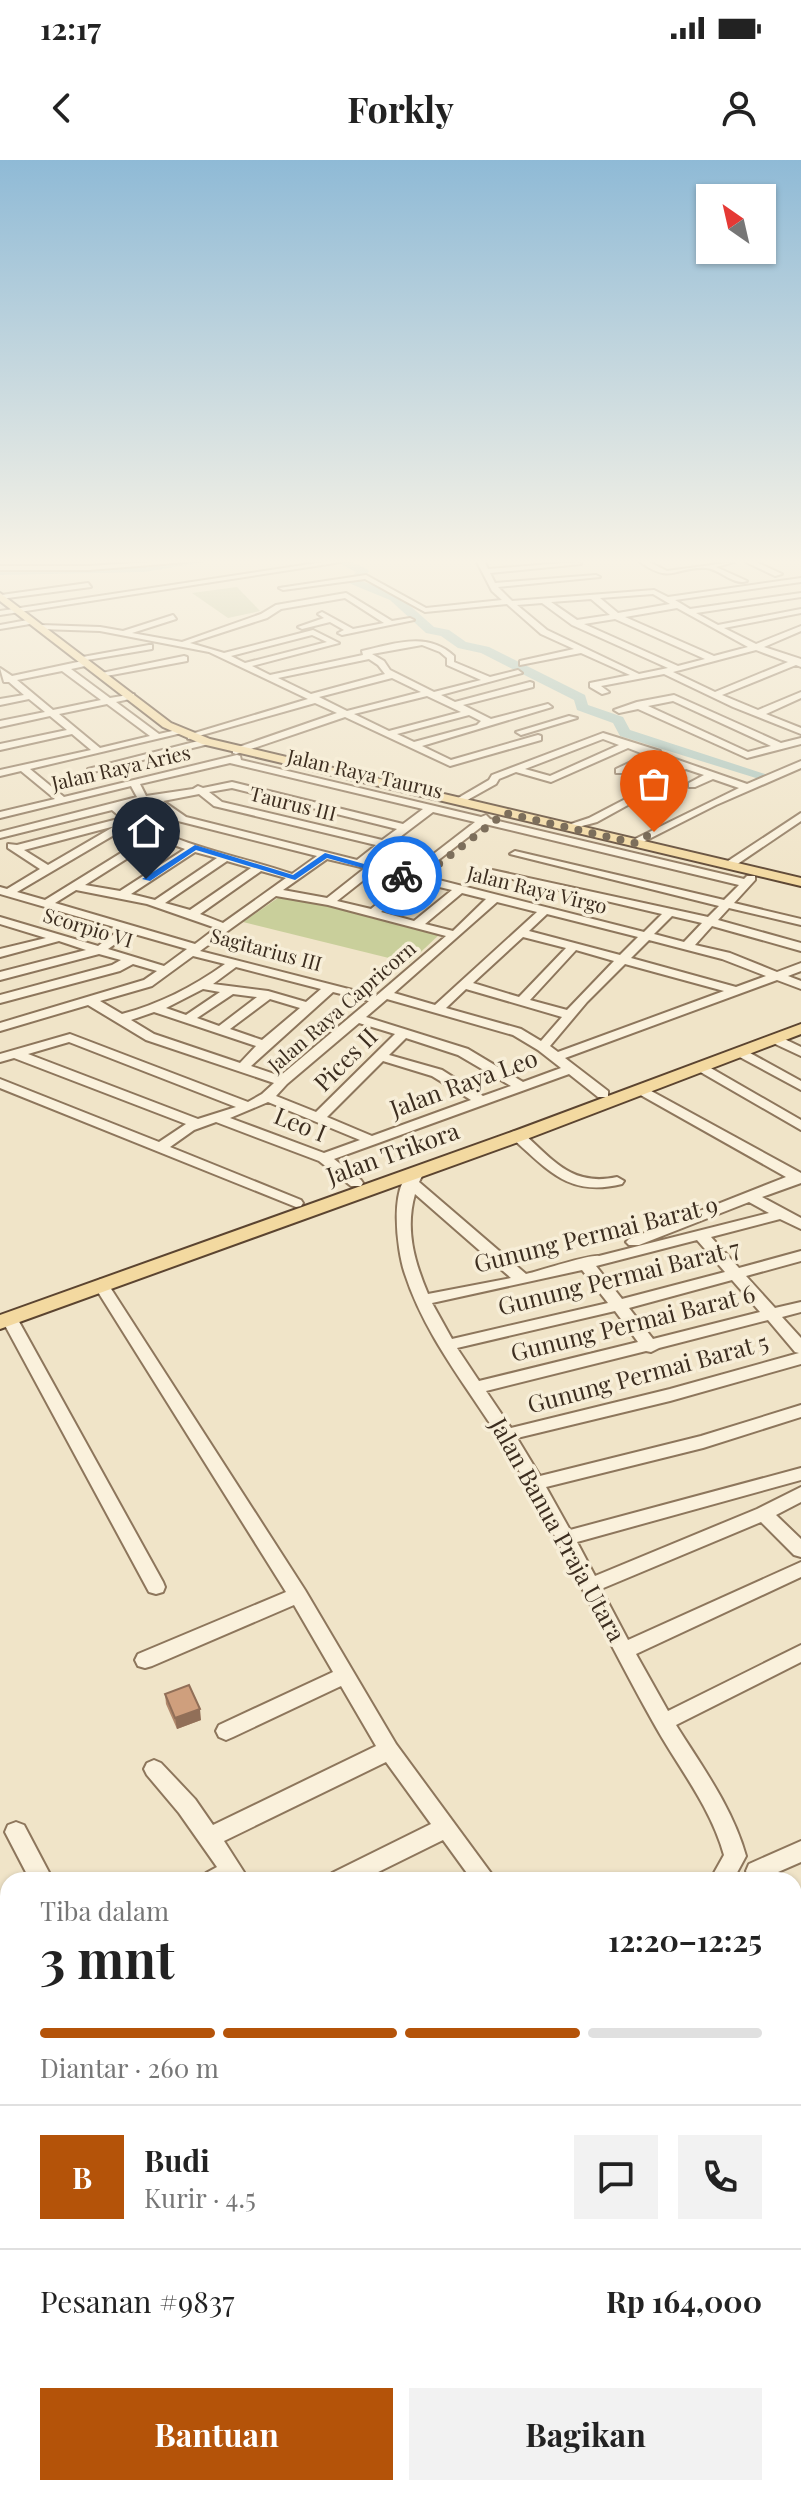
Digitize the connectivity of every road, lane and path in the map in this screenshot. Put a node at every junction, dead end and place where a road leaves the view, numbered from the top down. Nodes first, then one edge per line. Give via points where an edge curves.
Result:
1 (0, 671) edge
2 (49, 671) edge
3 (68, 671) edge
4 (97, 671) edge
5 (118, 671) edge
6 (259, 671) edge
7 (299, 671) edge
8 (311, 671) edge
9 (387, 671) edge
10 (468, 671) edge
11 (513, 671) edge
12 (627, 671) edge
13 (670, 671) edge
14 (776, 671) edge
15 (666, 672) junction
16 (101, 674) junction
17 (393, 675) junction
18 (636, 675) junction
19 (272, 677) junction
20 (11, 679) junction
21 (489, 680) junction
22 (0, 681) edge
23 (327, 681) dead end
24 (530, 685) dead end
25 (513, 689) junction
26 (605, 692) dead end
27 (429, 694) junction
28 (525, 695) dead end
29 (714, 695) junction
30 (801, 695) edge
31 (32, 696) junction
32 (131, 696) junction
33 (485, 696) junction
34 (312, 698) junction
35 (402, 700) junction
36 (109, 701) junction
37 (537, 701) dead end
38 (0, 702) edge
39 (453, 705) junction
40 (502, 705) dead end
41 (637, 705) junction
42 (376, 707) junction
43 (416, 707) dead end
44 (619, 710) dead end
45 (470, 712) junction
46 (53, 713) junction
47 (429, 713) dead end
48 (344, 714) junction
49 (389, 714) dead end
50 (757, 714) junction
51 (572, 718) dead end
52 (442, 719) junction
53 (402, 720) dead end
54 (0, 724) edge
55 (415, 726) junction
56 (490, 727) junction
57 (75, 731) junction
58 (801, 731) edge
59 (186, 734) junction
60 (387, 734) junction
61 (157, 737) junction
62 (538, 738) dead end
63 (801, 741) edge
64 (206, 742) junction
65 (125, 743) junction
66 (629, 744) junction
67 (412, 746) junction
68 (0, 747) edge
69 (781, 747) junction
70 (97, 750) junction
71 (657, 753) junction
72 (76, 755) junction
73 (233, 756) junction
74 (435, 756) junction
75 (142, 757) junction
76 (535, 761) junction
77 (779, 761) edge
78 (688, 765) junction
79 (23, 768) junction
80 (93, 769) junction
81 (514, 769) junction
82 (619, 771) dead end
83 (564, 772) junction
84 (0, 773) edge
85 (713, 775) junction
86 (658, 777) dead end
87 (134, 783) junction
88 (692, 785) dead end
89 (337, 787) junction
90 (746, 787) junction
91 (115, 788) junction
92 (198, 789) junction
93 (641, 795) dead end
94 (62, 800) junction
95 (149, 800) junction
96 (458, 801) junction
97 (313, 804) junction
98 (113, 806) junction
99 (430, 809) junction
100 (1, 813) edge
101 (801, 816) edge
102 (494, 817) junction
103 (182, 819) junction
104 (128, 821) junction
105 (288, 821) junction
106 (549, 824) junction
107 (567, 827) junction
108 (406, 828) junction
109 (158, 834) junction
110 (537, 835) junction
111 (0, 838) edge
112 (54, 839) junction
113 (260, 839) junction
114 (635, 843) junction
115 (384, 844) junction
116 (195, 847) junction
117 (18, 848) junction
118 (515, 854) junction
119 (73, 855) junction
120 (325, 855) junction
121 (228, 856) junction
122 (639, 859) junction
123 (358, 864) junction
124 (729, 865) junction
125 (261, 866) junction
126 (372, 868) junction
127 (48, 870) junction
128 (758, 871) junction
129 (492, 873) junction
130 (295, 878) junction
131 (618, 879) junction
132 (412, 880) junction
133 (801, 882) edge
134 (745, 883) junction
135 (74, 886) junction
136 (464, 891) junction
137 (3, 892) edge
138 (274, 892) junction
139 (122, 895) junction
140 (494, 898) junction
141 (598, 898) junction
142 (329, 902) junction
143 (724, 903) junction
144 (156, 904) junction
145 (44, 905) junction
146 (545, 910) junction
147 (669, 913) junction
148 (192, 914) junction
149 (372, 914) junction
150 (577, 917) junction
151 (0, 920) edge
152 (708, 921) junction
153 (801, 922) edge
154 (416, 925) junction
155 (23, 927) junction
156 (223, 927) junction
157 (129, 929) junction
158 (0, 933) edge
159 (523, 933) junction
160 (455, 935) junction
161 (646, 937) junction
162 (61, 938) junction
163 (574, 946) junction
164 (687, 946) junction
165 (801, 947) edge
166 (99, 950) junction
167 (194, 950) junction
168 (0, 953) edge
169 (623, 958) junction
170 (131, 960) junction
171 (234, 963) junction
172 (801, 967) edge
173 (166, 970) junction
174 (778, 975) junction
175 (0, 976) edge
176 (465, 985) junction
177 (801, 985) edge
178 (204, 986) junction
179 (330, 988) junction
180 (232, 989) junction
181 (734, 990) junction
182 (268, 995) junction
183 (381, 997) junction
184 (0, 999) edge
185 (91, 1001) junction
186 (522, 1001) junction
187 (310, 1007) junction
188 (439, 1008) junction
189 (157, 1009) junction
190 (570, 1015) junction
191 (357, 1018) junction
192 (801, 1018) edge
193 (120, 1019) junction
194 (186, 1020) junction
195 (0, 1027) edge
196 (801, 1029) edge
197 (221, 1030) junction
198 (405, 1032) junction
199 (776, 1039) junction
200 (264, 1045) junction
201 (543, 1047) junction
202 (741, 1052) junction
203 (801, 1052) edge
204 (16, 1054) junction
205 (382, 1057) junction
206 (0, 1058) edge
207 (554, 1058) junction
208 (243, 1067) junction
209 (702, 1067) junction
210 (570, 1069) junction
211 (282, 1081) junction
212 (0, 1083) edge
213 (521, 1086) junction
214 (801, 1086) edge
215 (642, 1090) junction
216 (603, 1094) junction
217 (269, 1098) junction
218 (481, 1101) junction
219 (245, 1106) junction
220 (318, 1118) junction
221 (221, 1119) junction
222 (197, 1123) junction
223 (801, 1126) edge
224 (520, 1131) junction
225 (373, 1141) junction
226 (161, 1147) junction
227 (324, 1158) junction
228 (414, 1177) junction
229 (798, 1179) edge
230 (617, 1181) dead end
231 (356, 1183) junction
232 (748, 1195) junction
233 (291, 1209) junction
234 (781, 1214) junction
235 (801, 1224) edge
236 (700, 1234) junction
237 (801, 1256) edge
238 (585, 1263) junction
239 (736, 1274) junction
240 (523, 1280) junction
241 (101, 1284) junction
242 (423, 1300) junction
243 (620, 1305) junction
244 (801, 1307) edge
245 (769, 1315) junction
246 (3, 1317) edge
247 (449, 1345) junction
248 (651, 1347) junction
249 (801, 1348) edge
250 (801, 1358) edge
251 (476, 1388) junction
252 (801, 1411) edge
253 (506, 1435) junction
254 (801, 1474) edge
255 (534, 1484) junction
256 (801, 1494) edge
257 (763, 1514) junction
258 (564, 1539) junction
259 (801, 1550) edge
260 (801, 1569) edge
261 (590, 1586) junction
262 (156, 1587) dead end
263 (298, 1595) junction
264 (625, 1650) junction
265 (801, 1653) edge
266 (145, 1660) dead end
267 (344, 1676) junction
268 (664, 1722) junction
269 (226, 1731) dead end
270 (389, 1750) junction
271 (154, 1769) dead end
272 (447, 1827) junction
273 (16, 1832) dead end
274 (208, 1838) junction
275 (801, 1851) edge
276 (735, 1856) junction
277 (38, 1872) edge
278 (225, 1872) edge
279 (356, 1872) edge
280 (479, 1872) edge
281 (726, 1872) edge
282 (756, 1872) edge
283 (765, 1872) edge

1 - 20 street
2 - 20 street
3 - 36 street
4 - 16 main road
5 - 16 street
6 - 19 street
7 - 19 street
8 - 23 street
9 - 17 street
10 - 21 street
11 - 21 street, Jalan Raya Aries
12 - 18 street
13 - 15 street
14 - 29 street
15 - 18 street
15 - 29 street
16 - 32 main road
17 - 27 street
17 - 34 street
18 - 26 street via 593,685
19 - 34 street
20 - 22 street
20 - 31 street
21 - 27 street, Jalan Raya Aries
24 - 25 street
25 - 28 street
25 - 33 street
27 - 35 street, Jalan Raya Aries
27 - 39 street
29 - 50 street
30 - 50 street
31 - 38 street
31 - 46 street
32 - 36 street
32 - 59 main road
33 - 39 street
33 - 40 street
34 - 48 street
34 - 59 street
35 - 42 street, Jalan Raya Aries
35 - 43 street
36 - 46 street
36 - 61 street
37 - 56 street via 548,707
39 - 45 street
41 - 44 street
41 - 69 street via 674,698
41 - 77 street via 745,755
42 - 48 street, Jalan Raya Aries
42 - 49 street
45 - 52 street
45 - 56 street
46 - 54 street
46 - 57 street
47 - 52 street
48 - 60 street
48 - 73 street, Jalan Raya Aries
50 - 58 street
51 - 74 street
52 - 55 street
53 - 55 street
55 - 60 street
56 - 67 street
57 - 68 street
57 - 70 street
59 - 61 street
59 - 64 main road
60 - 67 street
61 - 65 street
62 - 74 street via 453,763
63 - 69 street
64 - 73 main road
64 - 75 street
65 - 70 street
65 - 75 street
66 - 71 street
66 - 76 street via 603,736
66 - 83 street
67 - 74 street
69 - 77 street
70 - 72 street
71 - 78 street
71 - 82 street
72 - 79 street
72 - 80 street
73 - 87 street, Jalan Raya Aries
73 - 89 street, Jalan Raya Taurus
73 - 96 main road via 251,755
75 - 80 street
76 - 81 street
76 - 83 street
77 - 90 street
78 - 85 street
78 - 86 street
79 - 84 street
79 - 94 street
80 - 91 street
81 - 83 street via 543,779
81 - 96 street
85 - 88 street
85 - 90 street
87 - 91 street, Jalan Raya Aries
87 - 95 street, Jalan Raya Virgo
89 - 97 street
89 - 99 street, Jalan Raya Taurus
90 - 114 street
91 - 94 street, Jalan Raya Aries
92 - 95 street
92 - 97 street via 232,785
92 - 105 street, Taurus III via 218,804
93 - 107 street
94 - 100 street, Jalan Raya Aries
95 - 98 street
95 - 103 street, Jalan Raya Virgo
96 - 102 main road
97 - 105 street
97 - 108 street
98 - 104 street
98 - 111 street
99 - 102 street, Jalan Raya Taurus
99 - 108 street
101 - 124 street
102 - 106 main road
102 - 110 street, Jalan Raya Taurus
102 - 132 street
103 - 109 street
103 - 113 street, Jalan Raya Virgo
104 - 109 street
104 - 112 street
104 - 119 street
105 - 113 street
105 - 115 street, Taurus III
106 - 107 main road
106 - 110 street
107 - 114 main road
108 - 115 street
109 - 116 street
109 - 135 street
110 - 118 street
110 - 122 street, Jalan Raya Taurus
111 - 117 street
112 - 117 street
112 - 119 street
113 - 120 street, Jalan Raya Virgo
114 - 124 main road
115 - 123 street
116 - 121 street
116 - 139 street
117 - 127 street
118 - 129 street
118 - 131 street
119 - 127 street
120 - 123 street, Jalan Raya Virgo
120 - 130 street
121 - 125 street
121 - 144 street
122 - 131 street
122 - 134 street, Jalan Raya Taurus
123 - 126 street, Jalan Raya Virgo
124 - 128 main road
125 - 130 street
125 - 148 street
126 - 132 street, Jalan Raya Virgo
126 - 142 street
127 - 137 street
128 - 133 main road
128 - 134 street
129 - 136 street
129 - 141 street
130 - 138 street
131 - 141 street
131 - 143 street
132 - 136 street, Jalan Raya Virgo
132 - 149 street
134 - 143 street
135 - 139 street
135 - 145 street
136 - 140 street, Jalan Raya Virgo
136 - 154 street
137 - 145 street, Sagitarius III
138 - 142 street
138 - 156 street
139 - 144 street
140 - 146 street, Jalan Raya Virgo
140 - 160 street, Jalan Raya Capricorn
141 - 147 street
141 - 150 street
142 - 149 street
143 - 152 street
143 - 153 street
144 - 148 street
145 - 157 street, Sagitarius III
146 - 150 street, Jalan Raya Virgo
146 - 159 street
147 - 152 street
147 - 161 street
148 - 156 street
149 - 154 street
150 - 161 street, Jalan Raya Virgo
151 - 155 street, Scorpio VI
152 - 164 street
152 - 165 street
154 - 160 street
155 - 158 street
155 - 162 street, Scorpio VI
156 - 167 street
157 - 166 street
157 - 167 street, Sagitarius III
159 - 163 street
159 - 176 street
160 - 183 street, Jalan Raya Capricorn
161 - 164 street, Jalan Raya Virgo
161 - 169 street
162 - 166 street, Scorpio VI
162 - 168 street
163 - 169 street
163 - 186 street
164 - 174 street, Jalan Raya Virgo
166 - 170 street, Scorpio VI
166 - 175 street
167 - 171 street, Sagitarius III
167 - 173 street
169 - 181 street
169 - 190 street
170 - 173 street, Scorpio VI
170 - 184 street
171 - 178 street
171 - 179 street, Sagitarius III
172 - 174 street
173 - 185 street via 141,987
174 - 177 street, Jalan Raya Virgo
174 - 181 street
176 - 186 street
176 - 188 street
178 - 180 street
178 - 189 street
179 - 183 street, Sagitarius III
179 - 187 street
180 - 182 street
180 - 194 street
181 - 207 street
182 - 187 street
182 - 197 street
183 - 188 street, Sagitarius III
183 - 191 street, Jalan Raya Capricorn
185 - 193 street
185 - 195 street
186 - 190 street
187 - 200 street
188 - 201 street, Sagitarius III via 517,1032
189 - 193 street
189 - 194 street
190 - 201 street
191 - 198 street
191 - 211 street, Jalan Raya Capricorn
192 - 216 main road, Jalan Trikora
193 - 208 street via 171,1045
194 - 197 street
196 - 199 main road, Jalan Trikora
197 - 200 street
198 - 205 street, Pices II
198 - 213 street via 463,1052
199 - 202 main road, Jalan Trikora
199 - 203 street
200 - 208 street
201 - 207 street, Sagitarius III
202 - 209 main road, Jalan Trikora
202 - 214 street
204 - 206 street
204 - 219 street via 70,1038
204 - 222 street
205 - 218 street via 437,1073
205 - 220 street, Pices II
207 - 210 street, Sagitarius III
208 - 211 street
209 - 215 main road, Jalan Trikora
209 - 223 street
210 - 213 street, Jalan Raya Leo
210 - 216 street, Sagitarius III
211 - 217 street, Jalan Raya Capricorn
212 - 226 street
213 - 218 street, Jalan Raya Leo
215 - 224 main road, Jalan Trikora
215 - 229 street
216 - 224 main road, Jalan Trikora
217 - 219 street, Jalan Raya Capricorn
217 - 220 street
218 - 225 street, Jalan Raya Leo
219 - 221 street, Jalan Raya Capricorn
220 - 225 street
221 - 222 street, Jalan Raya Capricorn
221 - 227 street, Leo I
222 - 226 street, Jalan Raya Capricorn
224 - 228 main road, Jalan Trikora
224 - 230 street via 580,1185 599,1187
224 - 231 main road, Jalan Trikora
225 - 227 street, Jalan Raya Leo
226 - 233 street
227 - 231 street, Leo I
228 - 233 main road, Jalan Trikora
228 - 240 street
228 - 242 street, Jalan Banua Praja Utara via 403,1228
229 - 232 street
231 - 233 main road, Jalan Trikora
232 - 234 street
232 - 238 street
233 - 241 main road, Jalan Trikora
233 - 246 main road, Jalan Trikora
234 - 235 street
234 - 236 street, Gunung Permai Barat 9
236 - 238 street, Gunung Permai Barat 9
236 - 239 street
237 - 239 street, Gunung Permai Barat 7
238 - 240 street, Gunung Permai Barat 9
238 - 243 street
239 - 243 street, Gunung Permai Barat 7
239 - 245 street
240 - 242 street, Gunung Permai Barat 9
241 - 246 main road, Jalan Trikora
241 - 263 street
242 - 247 street, Jalan Banua Praja Utara
243 - 247 street, Gunung Permai Barat 7
243 - 248 street
244 - 245 street, Gunung Permai Barat 6
245 - 248 street, Gunung Permai Barat 6
245 - 249 street
246 - 262 street
247 - 251 street, Jalan Banua Praja Utara
248 - 251 street, Gunung Permai Barat 6
250 - 253 street, Gunung Permai Barat 5
251 - 253 street, Jalan Banua Praja Utara
252 - 255 street via 703,1442
253 - 255 street, Jalan Banua Praja Utara
254 - 258 street
255 - 258 street, Jalan Banua Praja Utara
256 - 257 street
257 - 259 street
257 - 261 street
258 - 261 street, Jalan Banua Praja Utara
260 - 264 street
261 - 264 street, Jalan Banua Praja Utara
263 - 266 street
263 - 267 street
264 - 268 street, Jalan Banua Praja Utara
265 - 268 street
267 - 269 street
267 - 270 street
268 - 276 street, Jalan Banua Praja Utara via 730,1830
270 - 272 street
270 - 274 street
271 - 274 street
272 - 279 street
272 - 280 street
273 - 277 street
274 - 278 street
275 - 283 street
276 - 281 street
276 - 282 street

